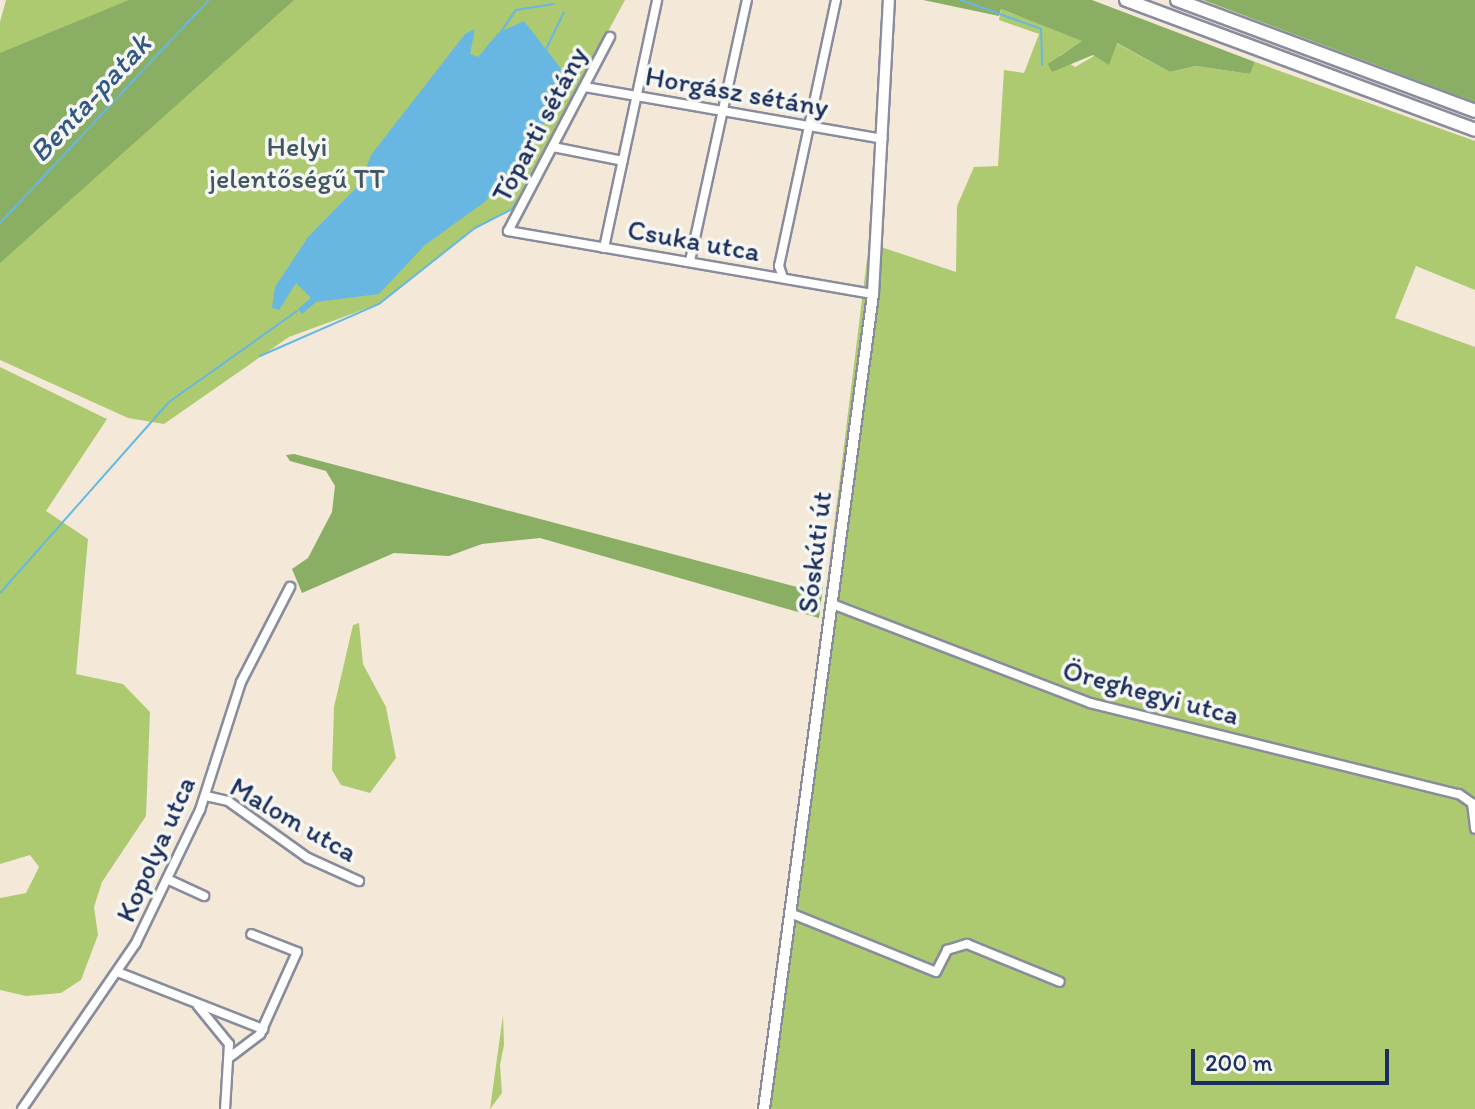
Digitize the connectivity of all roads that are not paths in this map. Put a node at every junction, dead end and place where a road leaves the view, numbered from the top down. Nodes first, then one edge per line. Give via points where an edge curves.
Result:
1 (657, 0) edge
2 (747, 0) edge
3 (836, 0) edge
4 (889, 0) edge
5 (1126, 0) edge
6 (1177, 0) edge
7 (610, 37) dead end
8 (585, 87) junction
9 (638, 96) junction
10 (724, 111) junction
11 (1475, 111) edge
12 (809, 126) junction
13 (1475, 130) edge
14 (882, 139) junction
15 (553, 147) junction
16 (623, 161) junction
17 (508, 231) joint
18 (604, 248) junction
19 (690, 261) junction
20 (783, 278) junction
21 (873, 294) junction
22 (290, 587) dead end
23 (832, 604) junction
24 (206, 796) junction
25 (1474, 828) edge
26 (167, 879) junction
27 (359, 881) dead end
28 (204, 896) dead end
29 (790, 913) junction
30 (251, 934) dead end
31 (120, 973) junction
32 (1060, 982) dead end
33 (197, 1005) junction
34 (263, 1029) junction
35 (230, 1057) junction
36 (22, 1109) edge
37 (225, 1109) edge
38 (764, 1109) edge

1 - 9 street
2 - 10 street
3 - 12 street
4 - 14 main road, Sóskúti út
5 - 13 highway
6 - 11 highway
7 - 8 street, Tóparti sétány
8 - 9 street, Horgász sétány
8 - 15 street, Tóparti sétány
9 - 10 street, Horgász sétány
9 - 16 street
10 - 12 street, Horgász sétány
10 - 19 street
12 - 14 street, Horgász sétány
12 - 20 street via 779,266
14 - 21 main road, Sóskúti út
15 - 16 street
15 - 17 street, Tóparti sétány
16 - 18 street
17 - 18 street, Csuka utca
18 - 19 street, Csuka utca
19 - 20 street, Csuka utca
20 - 21 street, Csuka utca
21 - 23 main road, Sóskúti út
22 - 24 street, Kopolya utca via 241,682
23 - 25 street, Öreghegyi utca via 1090,703 1467,799
23 - 29 main road, Sóskúti út
24 - 26 street, Kopolya utca
24 - 27 street, Malom utca via 228,801 308,858
26 - 28 street
26 - 31 street, Kopolya utca
29 - 32 street via 936,972 947,950 967,944
29 - 38 main road, Sóskúti út
30 - 34 street via 297,952
31 - 33 street
31 - 36 street, Kopolya utca
33 - 34 street
33 - 35 street via 226,1037
34 - 35 street
35 - 37 street

